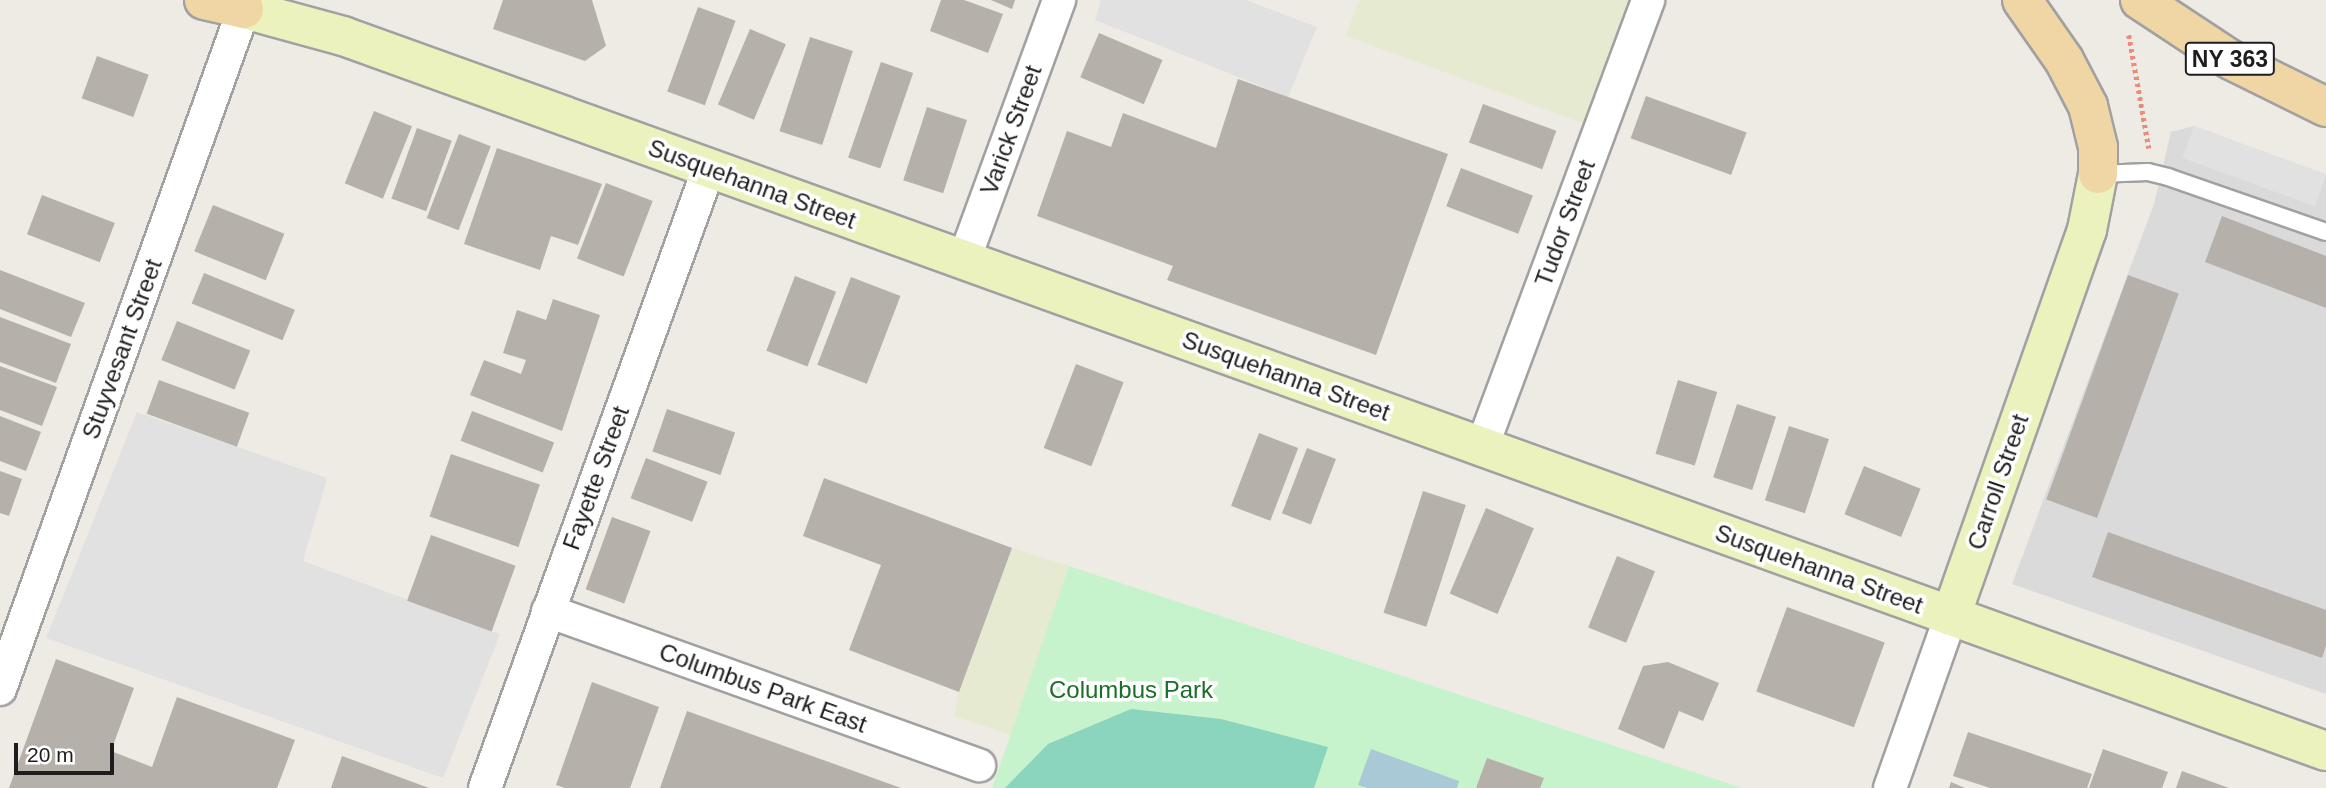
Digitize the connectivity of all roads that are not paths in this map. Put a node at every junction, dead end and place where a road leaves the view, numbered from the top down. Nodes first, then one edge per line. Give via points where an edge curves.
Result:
1 (204, 0) edge
2 (1059, 0) edge
3 (1648, 0) edge
4 (2022, 0) edge
5 (245, 4) edge
6 (2134, 17) edge
7 (2326, 107) edge
8 (709, 169) junction
9 (2098, 174) junction
10 (2326, 232) edge
11 (964, 260) junction
12 (1482, 447) junction
13 (548, 611) junction
14 (1951, 616) junction
15 (0, 689) edge
16 (2326, 751) edge
17 (979, 765) dead end
18 (485, 788) edge
19 (1890, 788) edge

1 - 5 main road
2 - 11 street, Varick Street
3 - 12 street, Tudor Street
4 - 9 main road via 2064,60 2085,100 2096,134
5 - 8 street, Susquehanna Street
5 - 15 street, Stuyvesant Street
6 - 7 main road, NY 363
8 - 11 street, Susquehanna Street
8 - 13 street, Fayette Street
9 - 10 lane via 2148,173
9 - 14 street, Carroll Street via 2087,230
11 - 12 street, Susquehanna Street
12 - 14 street, Susquehanna Street
13 - 17 street, Columbus Park East
13 - 18 street, Fayette Street
14 - 16 street, Susquehanna Street
14 - 19 street, Carroll Street

